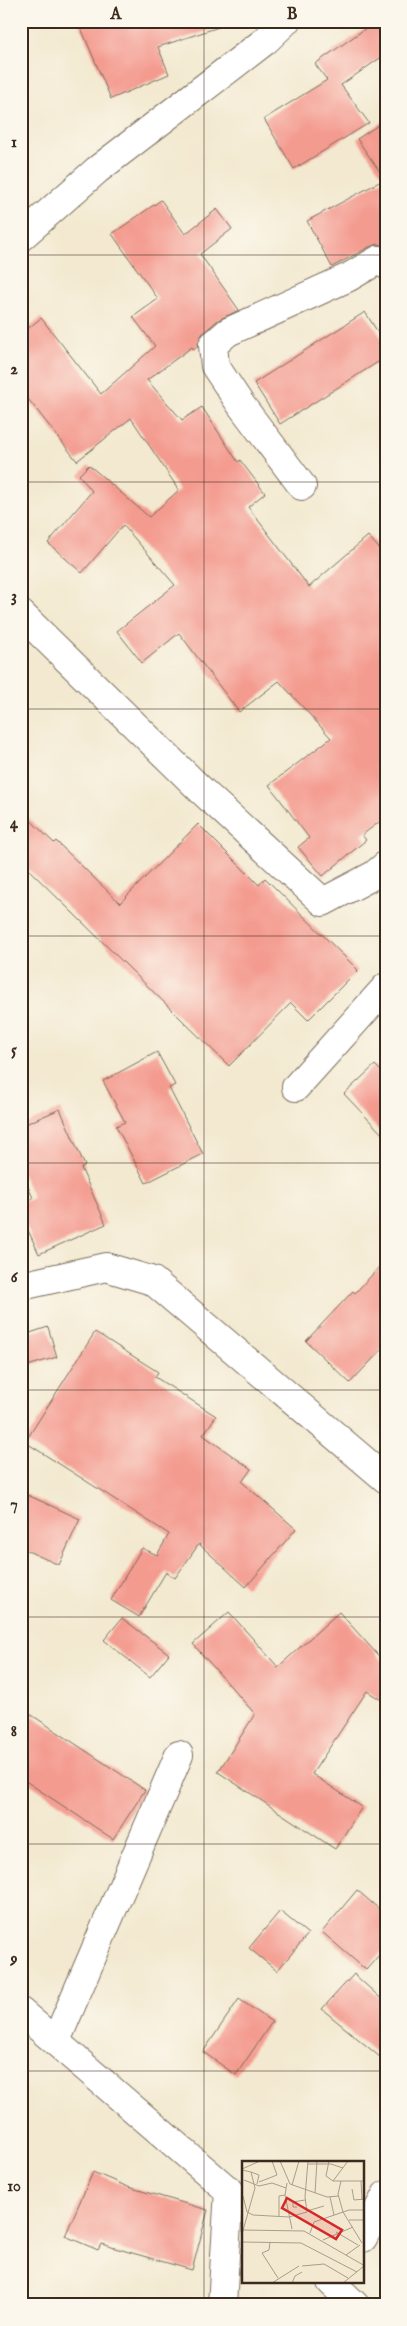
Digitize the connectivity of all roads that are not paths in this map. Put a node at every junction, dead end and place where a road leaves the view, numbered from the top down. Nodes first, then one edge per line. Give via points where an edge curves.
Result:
1 (286, 21) edge
2 (21, 237) edge
3 (386, 265) edge
4 (302, 486) dead end
5 (21, 614) edge
6 (382, 875) edge
7 (386, 987) edge
8 (296, 1087) dead end
9 (21, 1286) edge
10 (386, 1479) edge
11 (179, 1755) dead end
12 (21, 2012) edge
13 (56, 2041) junction
14 (386, 2195) edge
15 (236, 2196) edge
16 (364, 2236) edge
17 (222, 2305) edge

1 - 2 street via 265,41 97,170
3 - 4 street via 378,260 349,277 228,332 213,346 215,366
5 - 6 street via 323,902
7 - 8 street
9 - 10 street via 106,1267 153,1281
11 - 13 street
12 - 13 street
13 - 15 street
14 - 16 street
15 - 17 street

